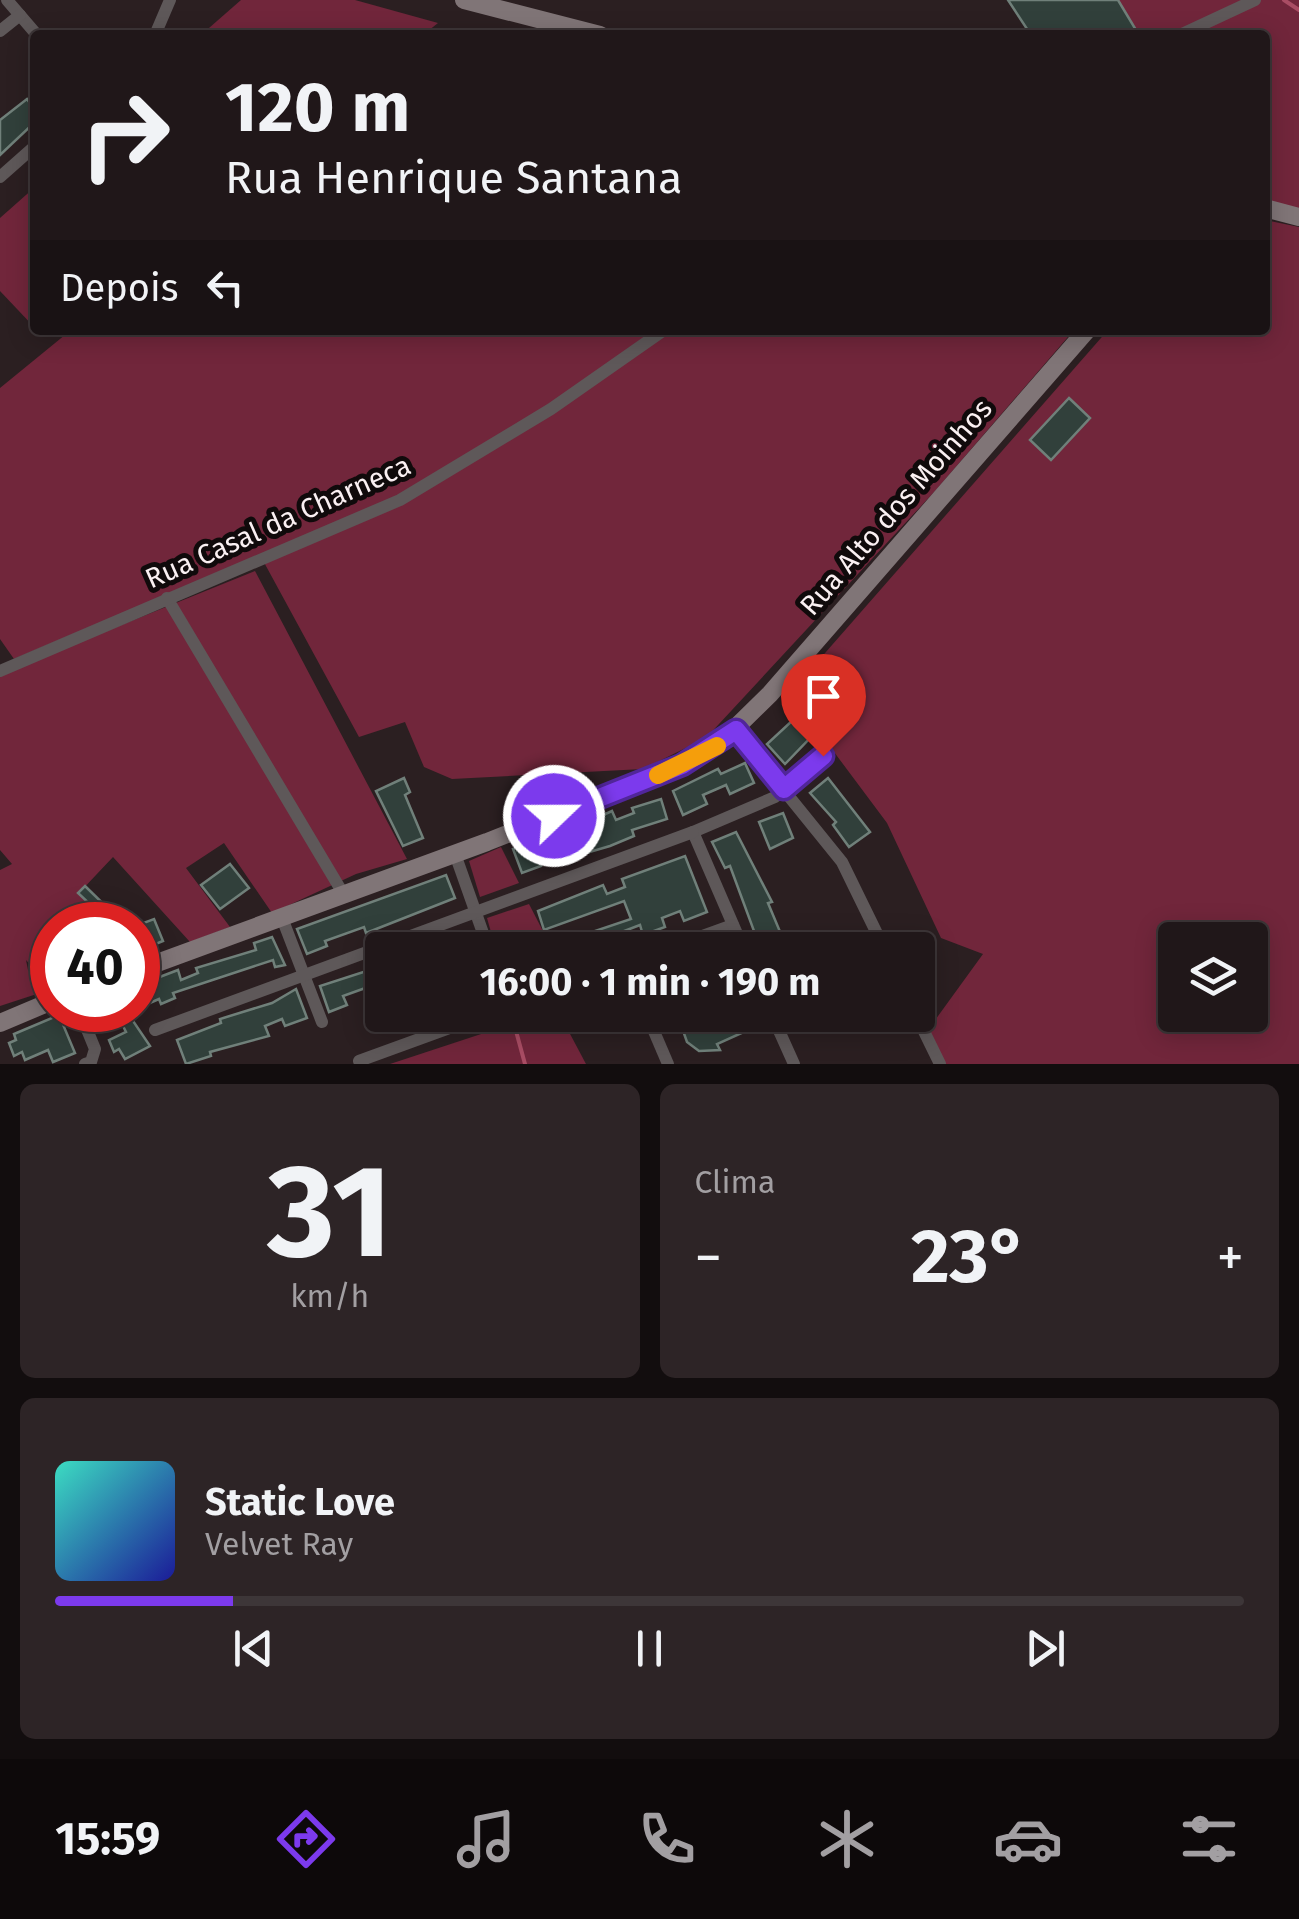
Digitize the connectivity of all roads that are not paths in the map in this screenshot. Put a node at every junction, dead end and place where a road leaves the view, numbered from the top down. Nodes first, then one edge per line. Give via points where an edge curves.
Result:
1 (7, 0) edge
2 (170, 0) edge
3 (464, 0) edge
4 (1256, 0) edge
5 (20, 15) junction
6 (32, 30) edge
7 (157, 30) edge
8 (581, 30) edge
9 (1191, 30) edge
10 (0, 31) edge
11 (30, 150) edge
12 (0, 177) edge
13 (1270, 209) edge
14 (1299, 217) edge
15 (657, 335) edge
16 (1083, 335) edge
17 (167, 598) junction
18 (0, 671) edge
19 (736, 730) junction
20 (823, 756) dead end
21 (784, 789) junction
22 (693, 832) junction
23 (454, 854) junction
24 (344, 895) junction
25 (476, 910) junction
26 (282, 918) junction
27 (732, 925) junction
28 (483, 932) edge
29 (713, 932) edge
30 (735, 932) edge
31 (875, 932) edge
32 (160, 962) edge
33 (303, 974) junction
34 (30, 1010) edge
35 (322, 1022) dead end
36 (0, 1023) edge
37 (160, 1028) edge
38 (87, 1032) edge
39 (438, 1032) edge
40 (654, 1032) edge
41 (780, 1032) edge
42 (924, 1032) edge
43 (359, 1061) dead end
44 (85, 1064) edge
45 (668, 1064) edge
46 (794, 1064) edge
47 (940, 1064) edge

1 - 5 street
2 - 7 street
3 - 8 street
4 - 9 street
5 - 6 street
5 - 10 street
11 - 12 street
13 - 14 street
15 - 17 street, Rua Casal da Charneca via 551,409 400,500
16 - 19 street, Rua Alto dos Moinhos
17 - 18 street, Rua Casal da Charneca
17 - 24 street
19 - 21 street
19 - 23 street, Rua Alto dos Moinhos via 682,765
20 - 21 street
21 - 22 street
21 - 31 street via 842,862
22 - 25 street
22 - 27 street
23 - 24 street, Rua Alto dos Moinhos
23 - 25 street
24 - 26 street, Rua Alto dos Moinhos
25 - 28 street
25 - 33 street
26 - 32 street, Rua Alto dos Moinhos
26 - 33 street
27 - 29 street
27 - 30 street
33 - 35 street
33 - 37 street
34 - 36 street
38 - 44 street via 94,1049
39 - 43 street
40 - 45 street
41 - 46 street
42 - 47 street

